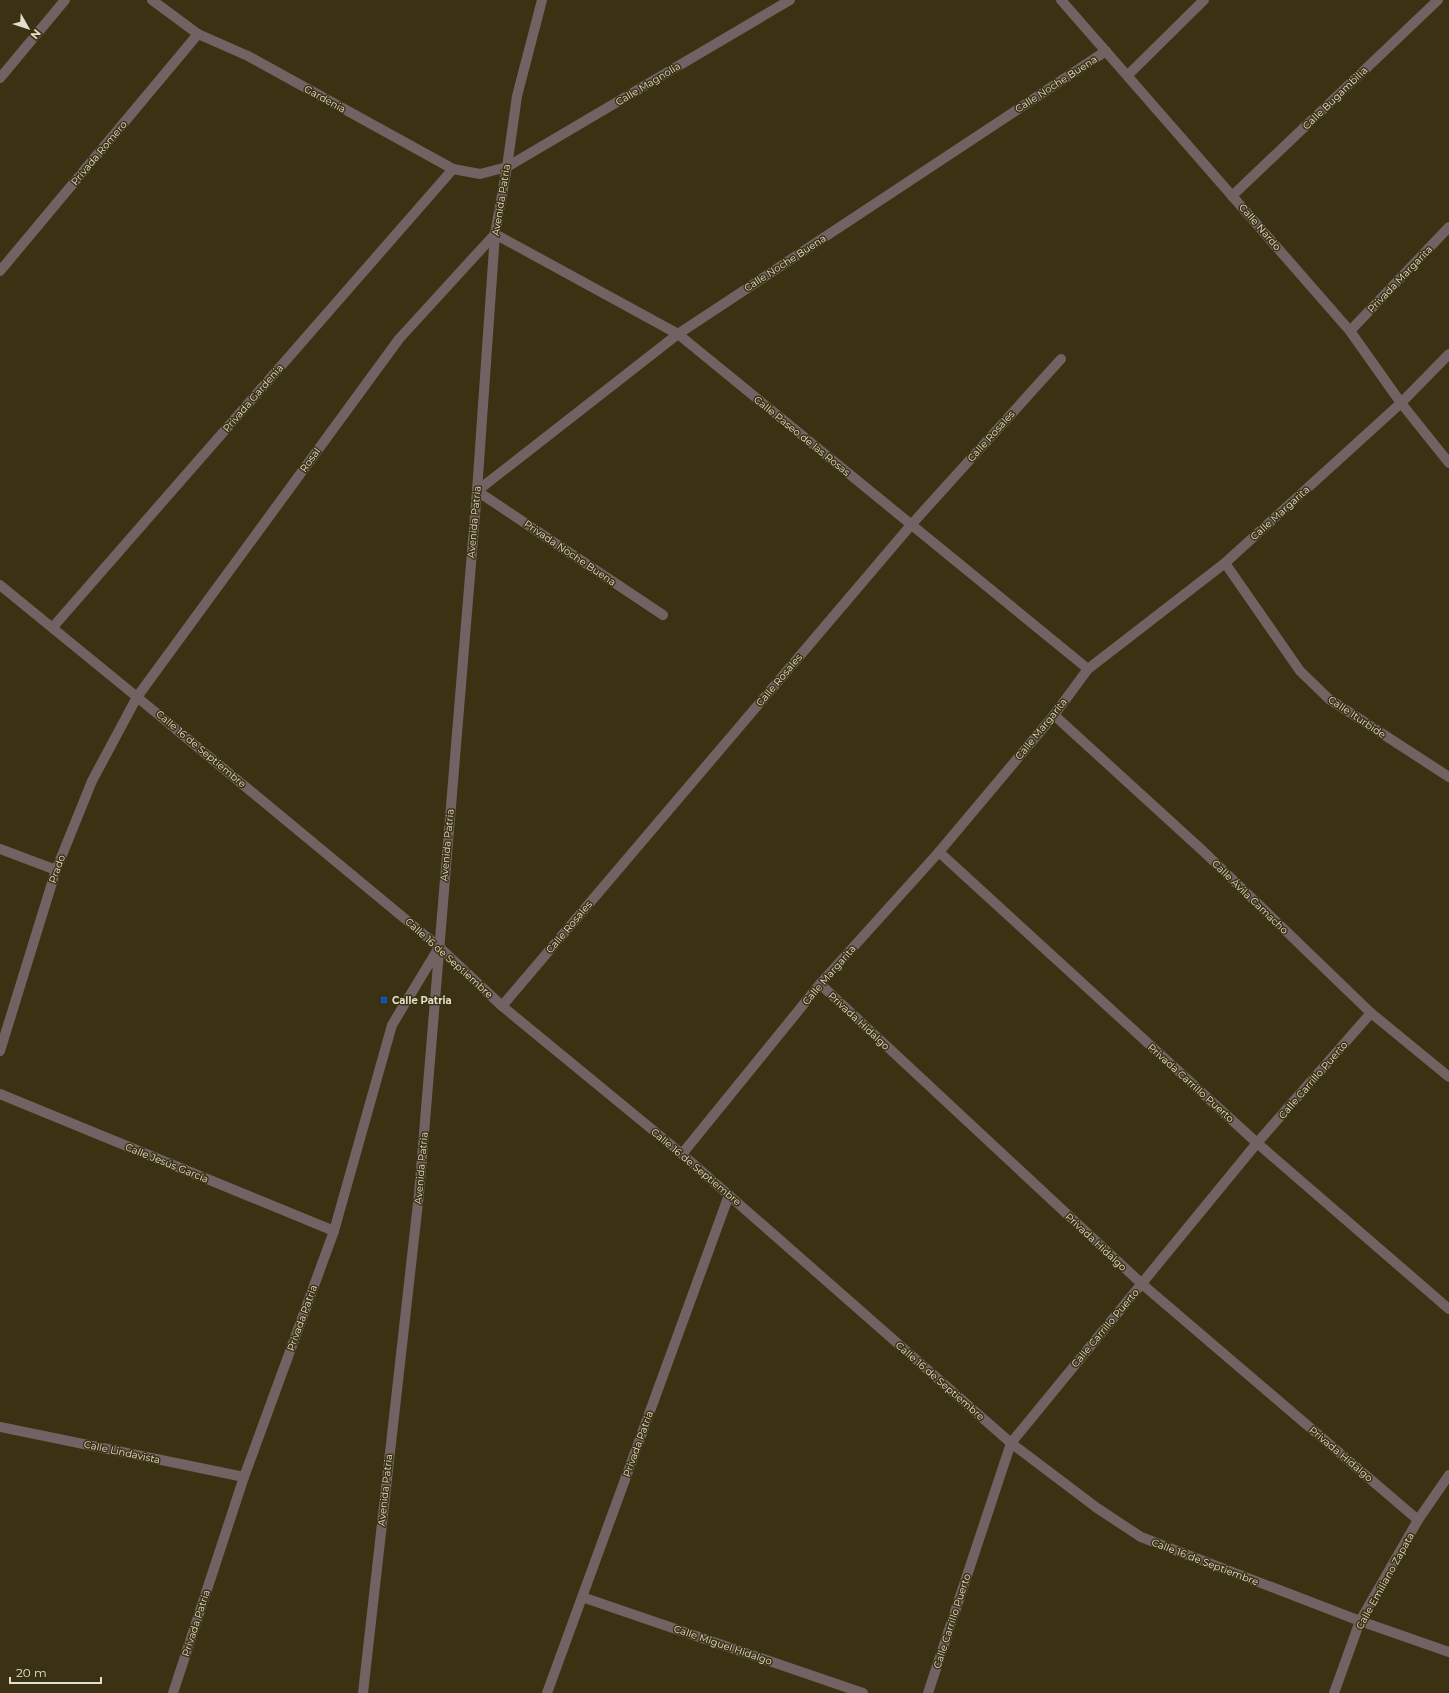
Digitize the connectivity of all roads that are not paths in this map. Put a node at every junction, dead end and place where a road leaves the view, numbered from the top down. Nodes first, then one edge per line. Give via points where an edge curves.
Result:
1 (64, 0) edge
2 (152, 0) edge
3 (542, 0) edge
4 (790, 0) edge
5 (1061, 0) edge
6 (1204, 0) edge
7 (1438, 0) edge
8 (198, 34) junction
9 (1106, 51) junction
10 (1128, 75) junction
11 (0, 78) edge
12 (507, 167) junction
13 (454, 169) junction
14 (1232, 196) junction
15 (1449, 227) edge
16 (495, 234) junction
17 (0, 271) edge
18 (1350, 331) junction
19 (678, 334) junction
20 (1449, 354) edge
21 (1061, 359) dead end
22 (1401, 403) junction
23 (1449, 463) edge
24 (477, 491) junction
25 (911, 525) junction
26 (1225, 563) junction
27 (0, 585) edge
28 (663, 615) dead end
29 (53, 627) junction
30 (1088, 669) junction
31 (137, 697) junction
32 (1054, 715) junction
33 (1449, 777) edge
34 (0, 848) edge
35 (939, 852) junction
36 (56, 870) junction
37 (439, 947) junction
38 (820, 984) junction
39 (502, 1006) junction
40 (1371, 1014) junction
41 (0, 1051) edge
42 (1449, 1077) edge
43 (0, 1094) edge
44 (1257, 1144) junction
45 (682, 1154) junction
46 (729, 1195) junction
47 (334, 1231) junction
48 (1142, 1284) junction
49 (1449, 1308) edge
50 (0, 1427) edge
51 (1011, 1443) junction
52 (1449, 1475) edge
53 (244, 1477) junction
54 (1418, 1520) junction
55 (582, 1597) junction
56 (1360, 1621) junction
57 (1449, 1652) edge
58 (173, 1693) edge
59 (363, 1693) edge
60 (547, 1693) edge
61 (863, 1693) edge
62 (928, 1693) edge
63 (1334, 1693) edge

1 - 11 street
2 - 8 street, Gardenia
3 - 12 street, Avenida Patria via 517,96
4 - 12 street, Calle Magnolia
5 - 9 street, Calle Nardo
6 - 10 street
7 - 14 street, Calle Bugambilia
8 - 13 street, Gardenia via 248,56
8 - 17 street, Privada Romero
9 - 10 street, Calle Nardo
9 - 19 street, Calle Noche Buena
10 - 14 street, Calle Nardo
12 - 13 street, Gardenia via 480,174
12 - 16 street, Avenida Patria
13 - 29 street, Privada Gardenia
14 - 18 street, Calle Nardo
15 - 18 street, Privada Margarita
16 - 19 street, Calle Paseo de las Rosas
16 - 24 street, Avenida Patria
16 - 31 street, Rosal via 398,339
18 - 22 street, Calle Nardo
19 - 24 street, Calle Noche Buena
19 - 25 street, Calle Paseo de las Rosas
20 - 22 street, Calle Margarita
21 - 25 street, Calle Rosales
22 - 23 street, Calle Nardo
22 - 26 street, Calle Margarita
24 - 28 street, Privada Noche Buena
24 - 37 street, Avenida Patria
25 - 30 street, Calle Paseo de las Rosas
25 - 39 street, Calle Rosales
26 - 30 street, Calle Margarita
26 - 33 street, Calle Iturbide via 1300,671 1328,699
27 - 29 street, Calle 16 de Septiembre
29 - 31 street, Calle 16 de Septiembre
30 - 32 street, Calle Margarita
31 - 36 street, Prado via 92,781
31 - 37 street, Calle 16 de Septiembre
32 - 35 street, Calle Margarita
32 - 40 street, Calle Ávila Camacho via 1203,851
34 - 36 street
35 - 38 street, Calle Margarita
35 - 44 street, Privada Carrillo Puerto
36 - 41 street, Prado
37 - 39 street, Calle 16 de Septiembre
37 - 47 street, Privada Patria via 392,1025
37 - 59 street, Avenida Patria via 419,1194
38 - 45 street, Calle Margarita
38 - 48 street, Privada Hidalgo
39 - 45 street, Calle 16 de Septiembre
40 - 42 street, Calle Ávila Camacho
40 - 44 street, Calle Carrillo Puerto
43 - 47 street, Calle Jesús García
44 - 48 street, Calle Carrillo Puerto
44 - 49 street, Privada Carrillo Puerto
45 - 46 street, Calle 16 de Septiembre
46 - 51 street, Calle 16 de Septiembre
46 - 55 street, Privada Patria
47 - 53 street, Privada Patria
48 - 51 street, Calle Carrillo Puerto
48 - 54 street, Privada Hidalgo
50 - 53 street, Calle Lindavista
51 - 56 street, Calle 16 de Septiembre via 1097,1508 1141,1537
51 - 62 street, Calle Carrillo Puerto
52 - 54 street, Calle Emiliano Zapata
53 - 58 street, Privada Patria
54 - 56 street, Calle Emiliano Zapata
55 - 60 street, Privada Patria
55 - 61 street, Calle Miguel Hidalgo
56 - 57 street, Calle 16 de Septiembre
56 - 63 street, Calle Emiliano Zapata

